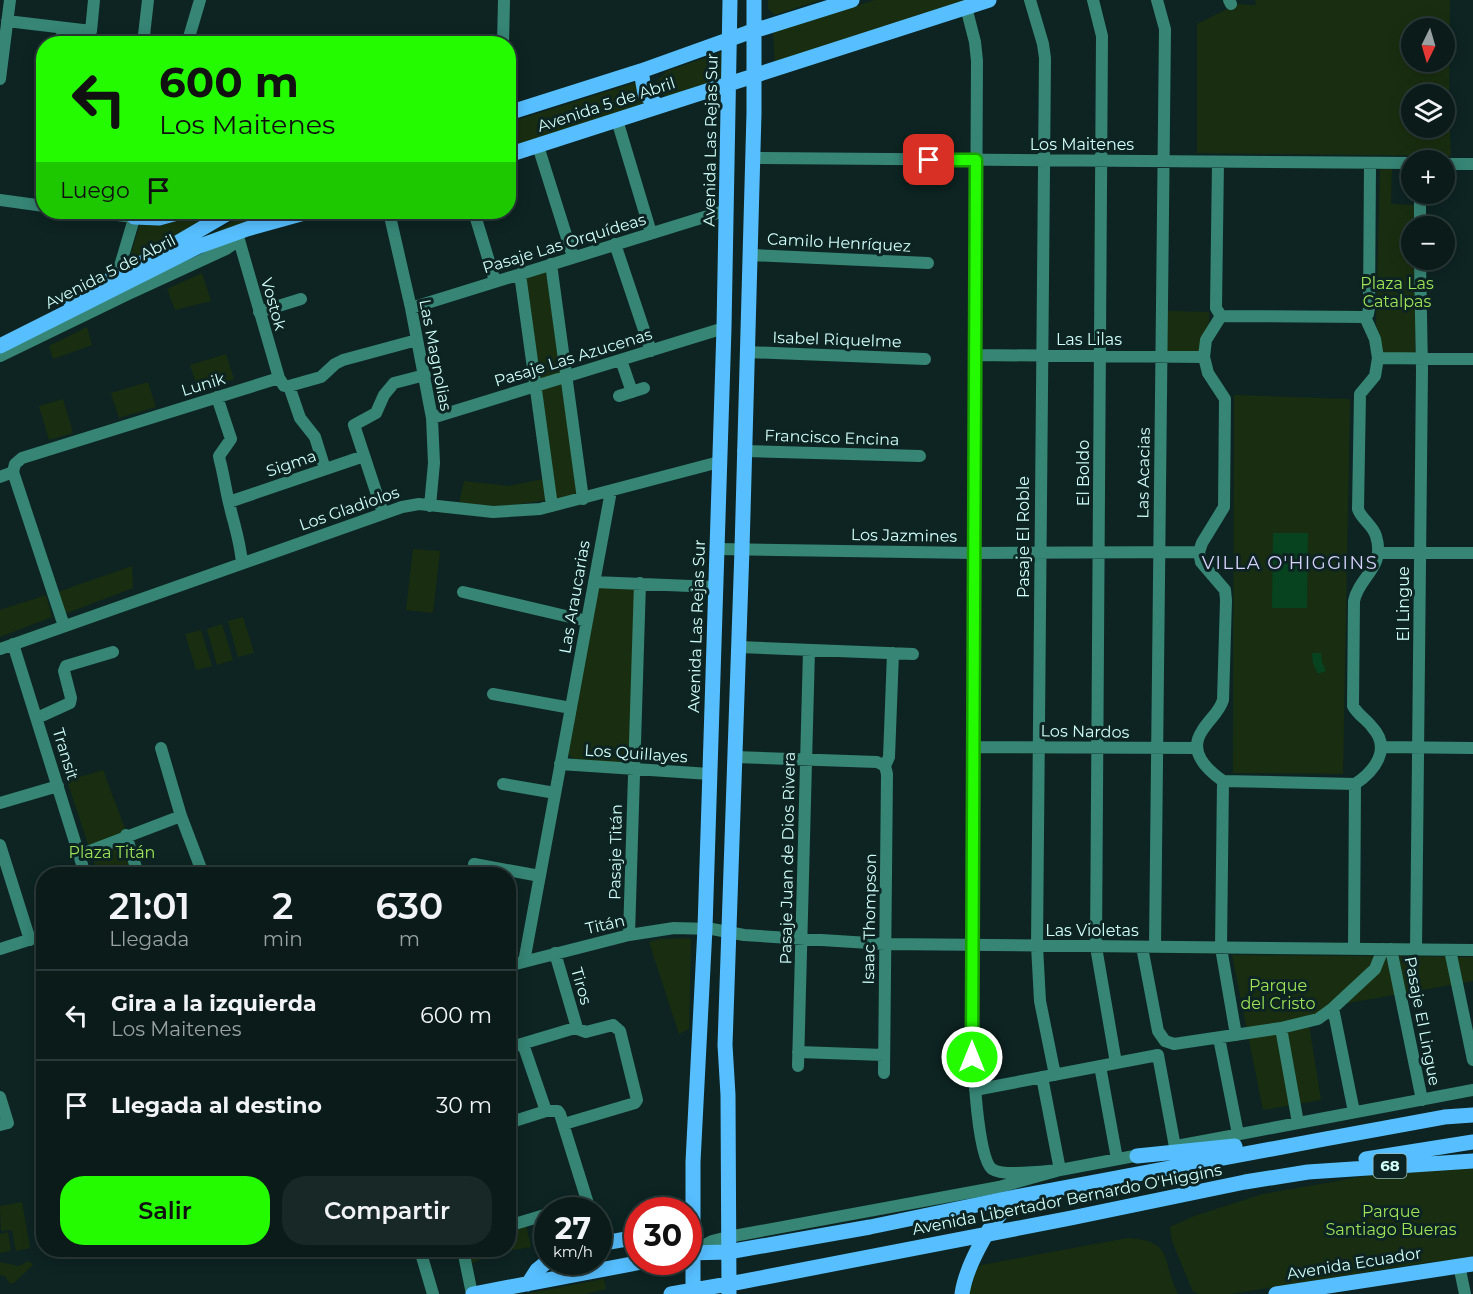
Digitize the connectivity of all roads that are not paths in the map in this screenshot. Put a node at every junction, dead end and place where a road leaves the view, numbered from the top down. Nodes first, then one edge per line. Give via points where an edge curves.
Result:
1 (10, 0) edge
2 (94, 0) edge
3 (148, 0) edge
4 (200, 0) edge
5 (504, 0) edge
6 (730, 0) edge
7 (754, 0) edge
8 (852, 0) edge
9 (989, 0) edge
10 (1030, 0) edge
11 (1093, 0) edge
12 (1157, 0) edge
13 (823, 5) edge
14 (966, 7) junction
15 (7, 21) junction
16 (63, 28) junction
17 (754, 31) junction
18 (62, 36) edge
19 (144, 36) edge
20 (189, 36) edge
21 (503, 36) edge
22 (729, 39) junction
23 (1, 56) edge
24 (640, 71) junction
25 (754, 75) junction
26 (0, 79) edge
27 (730, 84) junction
28 (658, 106) junction
29 (516, 110) edge
30 (617, 120) junction
31 (538, 146) junction
32 (516, 153) edge
33 (753, 158) junction
34 (976, 160) junction
35 (1043, 161) junction
36 (1101, 161) junction
37 (1163, 162) junction
38 (1218, 162) junction
39 (1370, 163) junction
40 (1401, 163) edge
41 (1455, 164) edge
42 (1473, 164) edge
43 (0, 200) edge
44 (36, 204) edge
45 (727, 210) junction
46 (134, 219) edge
47 (218, 219) edge
48 (288, 219) edge
49 (391, 219) edge
50 (476, 219) edge
51 (651, 233) junction
52 (242, 235) junction
53 (615, 244) junction
54 (750, 255) junction
55 (573, 257) junction
56 (928, 263) dead end
57 (550, 264) junction
58 (1420, 270) edge
59 (520, 273) junction
60 (117, 276) junction
61 (495, 281) junction
62 (301, 299) dead end
63 (411, 308) junction
64 (260, 312) junction
65 (1221, 316) junction
66 (1365, 317) junction
67 (724, 328) junction
68 (0, 336) edge
69 (417, 340) junction
70 (0, 346) edge
71 (651, 351) junction
72 (747, 352) junction
73 (975, 355) junction
74 (0, 356) edge
75 (1041, 356) junction
76 (1100, 356) junction
77 (1161, 357) junction
78 (1204, 357) junction
79 (1378, 358) junction
80 (925, 359) dead end
81 (1420, 359) junction
82 (1473, 359) edge
83 (621, 360) junction
84 (424, 375) junction
85 (567, 377) junction
86 (279, 378) junction
87 (289, 386) junction
88 (536, 386) junction
89 (619, 396) dead end
90 (218, 397) junction
91 (432, 418) junction
92 (743, 451) junction
93 (364, 456) junction
94 (920, 456) dead end
95 (719, 462) junction
96 (325, 469) junction
97 (13, 472) junction
98 (0, 477) edge
99 (610, 491) junction
100 (583, 499) junction
101 (229, 502) junction
102 (430, 506) junction
103 (552, 506) junction
104 (382, 513) junction
105 (716, 549) junction
106 (742, 549) junction
107 (1099, 552) junction
108 (1158, 552) junction
109 (1199, 552) junction
110 (973, 553) junction
111 (1040, 553) junction
112 (1378, 553) junction
113 (1419, 553) junction
114 (1473, 553) edge
115 (242, 563) junction
116 (594, 582) junction
117 (640, 584) junction
118 (715, 587) junction
119 (464, 592) dead end
120 (587, 621) junction
121 (64, 626) junction
122 (13, 644) junction
123 (739, 647) junction
124 (0, 648) edge
125 (809, 650) junction
126 (113, 652) dead end
127 (892, 653) junction
128 (913, 654) dead end
129 (493, 694) dead end
130 (571, 708) junction
131 (38, 718) junction
132 (973, 747) junction
133 (1038, 747) junction
134 (1098, 747) junction
135 (1382, 747) junction
136 (1418, 747) junction
137 (161, 748) dead end
138 (1157, 748) junction
139 (1197, 748) junction
140 (1473, 748) edge
141 (735, 757) junction
142 (806, 759) junction
143 (560, 764) junction
144 (885, 766) junction
145 (633, 769) junction
146 (710, 774) junction
147 (1222, 781) junction
148 (503, 784) dead end
149 (1355, 784) junction
150 (58, 786) junction
151 (555, 793) junction
152 (0, 803) edge
153 (181, 816) junction
154 (126, 835) junction
155 (0, 845) edge
156 (79, 855) junction
157 (474, 864) dead end
158 (83, 867) edge
159 (136, 867) edge
160 (199, 867) edge
161 (490, 867) edge
162 (516, 872) edge
163 (540, 876) junction
164 (708, 929) junction
165 (729, 932) junction
166 (629, 935) junction
167 (36, 938) edge
168 (802, 939) junction
169 (30, 940) junction
170 (885, 944) junction
171 (972, 946) junction
172 (1037, 946) junction
173 (1096, 947) junction
174 (1142, 947) junction
175 (1155, 947) junction
176 (1221, 948) junction
177 (0, 949) edge
178 (1354, 949) junction
179 (1387, 949) junction
180 (1416, 950) junction
181 (1450, 950) junction
182 (1473, 950) edge
183 (555, 953) junction
184 (524, 962) junction
185 (728, 963) junction
186 (516, 964) edge
187 (1334, 1008) junction
188 (577, 1028) junction
189 (1281, 1028) junction
190 (1236, 1035) junction
191 (1219, 1038) junction
192 (1165, 1041) junction
193 (523, 1044) junction
194 (516, 1046) edge
195 (798, 1052) junction
196 (884, 1055) junction
197 (1158, 1055) junction
198 (1473, 1060) edge
199 (1116, 1063) junction
200 (798, 1066) dead end
201 (1100, 1066) junction
202 (884, 1073) dead end
203 (1048, 1076) junction
204 (975, 1090) junction
205 (1473, 1090) edge
206 (0, 1097) edge
207 (1422, 1100) junction
208 (546, 1112) junction
209 (1354, 1112) junction
210 (1473, 1112) edge
211 (516, 1121) edge
212 (1298, 1123) junction
213 (4, 1124) edge
214 (564, 1124) junction
215 (1238, 1134) junction
216 (1319, 1140) junction
217 (1473, 1142) edge
218 (1175, 1147) junction
219 (1137, 1156) junction
220 (1117, 1159) junction
221 (1473, 1161) edge
222 (1060, 1170) junction
223 (1308, 1172) junction
224 (692, 1185) junction
225 (1020, 1196) junction
226 (586, 1197) edge
227 (688, 1197) edge
228 (692, 1197) edge
229 (534, 1218) edge
230 (516, 1224) edge
231 (987, 1234) junction
232 (728, 1244) junction
233 (702, 1249) edge
234 (422, 1257) edge
235 (464, 1257) edge
236 (1466, 1264) edge
237 (624, 1265) edge
238 (534, 1275) edge
239 (692, 1275) edge
240 (528, 1284) junction
241 (729, 1289) edge
242 (693, 1292) edge
243 (1304, 1292) edge
244 (433, 1294) edge
245 (472, 1294) edge
246 (671, 1294) edge
247 (962, 1294) edge
248 (1276, 1294) edge
249 (1465, 1294) edge

1 - 15 street
2 - 16 street via 91,31
3 - 19 street
4 - 20 street
5 - 21 street
6 - 22 main road, Avenida Las Rejas Sur
7 - 17 main road
8 - 13 main road, Avenida 5 de Abril
9 - 14 main road, Avenida 5 de Abril
10 - 35 street, Pasaje El Roble via 1045,57
11 - 36 street, El Boldo via 1102,31
12 - 37 street, Las Acacias via 1165,29
13 - 17 main road, Avenida 5 de Abril
14 - 25 main road, Avenida 5 de Abril
14 - 34 street via 976,53
15 - 16 street
15 - 23 street
16 - 18 street
17 - 22 main road, Avenida 5 de Abril
17 - 25 main road
22 - 24 main road, Avenida 5 de Abril
22 - 27 main road, Avenida Las Rejas Sur
23 - 26 street
24 - 28 main road via 645,94
24 - 29 main road, Avenida 5 de Abril
25 - 27 main road, Avenida 5 de Abril
25 - 33 main road
27 - 28 main road, Avenida 5 de Abril
27 - 45 main road, Avenida Las Rejas Sur
28 - 30 main road, Avenida 5 de Abril
30 - 31 main road, Avenida 5 de Abril
30 - 51 street
31 - 32 main road, Avenida 5 de Abril
31 - 55 street
33 - 34 street, Los Maitenes
33 - 54 main road
34 - 35 street, Los Maitenes
34 - 73 street
35 - 36 street, Los Maitenes
35 - 75 street, Pasaje El Roble
36 - 37 street, Los Maitenes
36 - 76 street, El Boldo
37 - 38 street, Los Maitenes
37 - 77 street, Las Acacias
38 - 39 street, Los Maitenes
38 - 65 street via 1216,308
39 - 40 street, Los Maitenes
39 - 66 street via 1369,308
41 - 42 street
43 - 44 street
45 - 51 street, Pasaje Las Orquídeas
45 - 67 main road, Avenida Las Rejas Sur
46 - 60 street
47 - 60 main road, Avenida 5 de Abril
48 - 52 main road, Avenida 5 de Abril
49 - 63 street, Las Magnolias
50 - 61 street
51 - 53 street, Pasaje Las Orquídeas
52 - 64 street, Vostok
52 - 70 main road, Avenida 5 de Abril via 175,257
52 - 74 street via 226,249
53 - 55 street, Pasaje Las Orquídeas
53 - 71 street
54 - 56 street, Camilo Henríquez
54 - 72 main road
55 - 57 street, Pasaje Las Orquídeas
57 - 59 street, Pasaje Las Orquídeas
57 - 85 street
58 - 81 street, El Lingue
59 - 61 street, Pasaje Las Orquídeas
59 - 88 street
60 - 68 main road, Avenida 5 de Abril
61 - 63 street, Pasaje Las Orquídeas
62 - 64 street
63 - 69 street, Las Magnolias
64 - 86 street, Vostok
65 - 66 street
65 - 78 street via 1206,340
66 - 79 street
67 - 71 street, Pasaje Las Azucenas
67 - 95 main road, Avenida Las Rejas Sur
69 - 84 street, Las Magnolias
69 - 87 street via 343,360 321,376
71 - 83 street, Pasaje Las Azucenas
72 - 80 street, Isabel Riquelme
72 - 92 main road
73 - 75 street, Las Lilas
73 - 110 street
75 - 76 street, Las Lilas
75 - 111 street, Pasaje El Roble
76 - 77 street, Las Lilas
76 - 107 street, El Boldo
77 - 78 street, Las Lilas
77 - 108 street, Las Acacias
78 - 109 street via 1208,373 1225,399 1224,507
79 - 81 street
79 - 112 street via 1375,376 1360,394 1358,509 1377,537
81 - 82 street
81 - 113 street, El Lingue
83 - 85 street, Pasaje Las Azucenas
83 - 89 street via 638,390
84 - 91 street, Las Magnolias
84 - 93 street via 394,383 376,413 354,425
85 - 88 street, Pasaje Las Azucenas
85 - 100 street
86 - 87 street via 282,385
86 - 90 street, Lunik
87 - 96 street via 300,418 315,437
88 - 91 street, Pasaje Las Azucenas
88 - 103 street
90 - 97 street, Lunik via 22,458
90 - 101 street via 231,439 219,456
91 - 102 street, Las Magnolias via 434,463
92 - 94 street, Francisco Encina
92 - 106 main road
93 - 96 street, Sigma
93 - 104 street
95 - 99 street, Los Gladiolos
95 - 105 main road, Avenida Las Rejas Sur
96 - 101 street, Sigma
97 - 98 street, Lunik
97 - 121 street
99 - 100 street, Los Gladiolos
99 - 116 street, Las Araucarias
100 - 103 street, Los Gladiolos
101 - 115 street
102 - 103 street, Los Gladiolos via 493,512
102 - 104 street, Los Gladiolos via 411,505
104 - 115 street, Los Gladiolos
105 - 106 street, Los Jazmines
105 - 118 main road, Avenida Las Rejas Sur
106 - 110 street, Los Jazmines
106 - 123 main road
107 - 108 street, Los Jazmines
107 - 111 street, Los Jazmines
107 - 134 street, El Boldo
108 - 109 street, Los Jazmines
108 - 138 street, Las Acacias
109 - 139 street via 1201,562 1225,590 1226,600 1223,700 1202,731
110 - 111 street, Los Jazmines
110 - 132 street
111 - 133 street, Pasaje El Roble
112 - 113 street
112 - 135 street via 1354,601 1353,706 1372,726
113 - 114 street
113 - 136 street, El Lingue
115 - 121 street, Los Gladiolos
116 - 117 street
116 - 120 street, Las Araucarias
117 - 118 street
117 - 145 street
118 - 146 main road, Avenida Las Rejas Sur
119 - 120 street
120 - 130 street, Las Araucarias
121 - 122 street, Los Gladiolos
122 - 124 street, Los Gladiolos
122 - 131 street, Transit
123 - 125 street
123 - 141 main road
125 - 127 street
125 - 142 street, Pasaje Juan de Dios Rivera
126 - 131 street via 66,666 70,703
127 - 128 street
127 - 144 street, Isaac Thompson via 889,757
129 - 130 street
130 - 143 street, Las Araucarias
131 - 150 street, Transit
132 - 133 street, Los Nardos
132 - 171 street
133 - 134 street, Los Nardos
133 - 172 street, Pasaje El Roble
134 - 138 street, Los Nardos
134 - 173 street, El Boldo
135 - 136 street
135 - 149 street via 1381,756 1368,775
136 - 140 street
136 - 180 street, El Lingue
137 - 153 street
138 - 139 street, Los Nardos
138 - 175 street, Las Acacias
139 - 147 street via 1205,768
141 - 142 street
141 - 165 main road
142 - 144 street via 877,762
142 - 168 street, Pasaje Juan de Dios Rivera
143 - 145 street, Los Quillayes
143 - 151 street, Las Araucarias
144 - 170 street, Isaac Thompson
145 - 146 street, Los Quillayes
145 - 166 street, Pasaje Titán
146 - 164 main road, Avenida Las Rejas Sur
147 - 149 street
147 - 176 street
148 - 151 street
149 - 178 street
150 - 152 street
150 - 156 street, Transit
151 - 163 street, Las Araucarias
153 - 154 street
153 - 160 street
154 - 156 street
154 - 159 street
155 - 169 street
156 - 158 street, Transit
157 - 161 street
162 - 163 street
163 - 184 street, Las Araucarias
164 - 165 street, Las Violetas
164 - 166 street, Titán via 674,928
164 - 185 main road
164 - 224 main road, Avenida Las Rejas Sur
165 - 168 street, Las Violetas
165 - 185 main road
166 - 183 street, Titán
167 - 169 street
168 - 170 street, Las Violetas
168 - 195 street, Pasaje Juan de Dios Rivera
169 - 177 street
170 - 171 street, Las Violetas
170 - 196 street, Isaac Thompson
171 - 172 street, Las Violetas
171 - 204 street
172 - 173 street, Las Violetas
172 - 203 street, Pasaje El Roble
173 - 174 street, Las Violetas
173 - 199 street, El Boldo
174 - 175 street, Las Violetas
174 - 192 street via 1158,1031
175 - 176 street, Las Violetas
176 - 178 street, Las Violetas
176 - 190 street
178 - 179 street, Las Violetas
179 - 180 street, Las Violetas
179 - 187 street via 1374,969
179 - 207 street, Pasaje El Lingue
180 - 181 street, Las Violetas
181 - 182 street, Las Violetas
181 - 198 street
183 - 184 street, Titán
183 - 188 street, Tiros
184 - 186 street, Titán
185 - 232 main road
187 - 189 street via 1318,1019
187 - 209 street
188 - 193 street
188 - 214 street via 586,1032 613,1025 620,1031 637,1096 635,1103
189 - 190 street
189 - 212 street
190 - 191 street
191 - 192 street via 1180,1044
191 - 215 street
192 - 197 street
193 - 194 street
193 - 208 street
195 - 196 street
195 - 200 street, Pasaje Juan de Dios Rivera
196 - 202 street, Isaac Thompson
197 - 199 street
197 - 218 street
199 - 201 street
201 - 203 street
201 - 220 street
203 - 204 street
203 - 222 street, Pasaje El Roble
204 - 222 street via 990,1167 1007,1173
205 - 207 street, Avenida Libertador Bernardo O'Higgins
206 - 213 street
207 - 209 street, Avenida Libertador Bernardo O'Higgins
208 - 211 street
208 - 214 street via 558,1111
209 - 212 street, Avenida Libertador Bernardo O'Higgins
210 - 216 main road, Avenida Libertador Bernardo O'Higgins
212 - 215 street, Avenida Libertador Bernardo O'Higgins
214 - 226 street
215 - 218 street, Avenida Libertador Bernardo O'Higgins
216 - 219 main road
216 - 225 main road, Avenida Libertador Bernardo O'Higgins
217 - 223 main road
218 - 219 street, Avenida Libertador Bernardo O'Higgins
219 - 220 street, Avenida Libertador Bernardo O'Higgins
220 - 222 street, Avenida Libertador Bernardo O'Higgins
221 - 223 main road, Avenida Libertador Bernardo O'Higgins / 68
222 - 232 street, Avenida Libertador Bernardo O'Higgins via 999,1187
223 - 231 main road, Avenida Libertador Bernardo O'Higgins
224 - 227 main road
224 - 228 main road, Avenida Las Rejas Sur
225 - 231 main road via 1000,1212
225 - 232 main road, Avenida Libertador Bernardo O'Higgins via 870,1227
229 - 230 street
231 - 241 main road, Avenida Libertador Bernardo O'Higgins
231 - 247 main road via 968,1271
232 - 233 main road, Avenida Libertador Bernardo O'Higgins
232 - 241 main road
234 - 244 street
235 - 245 street
236 - 243 main road, Avenida Ecuador
236 - 249 street
237 - 240 main road
238 - 240 main road
239 - 242 main road, Avenida Las Rejas Sur
240 - 245 main road
241 - 242 main road, Avenida Libertador Bernardo O'Higgins
242 - 246 main road, Avenida Libertador Bernardo O'Higgins
243 - 248 main road, Avenida Ecuador

